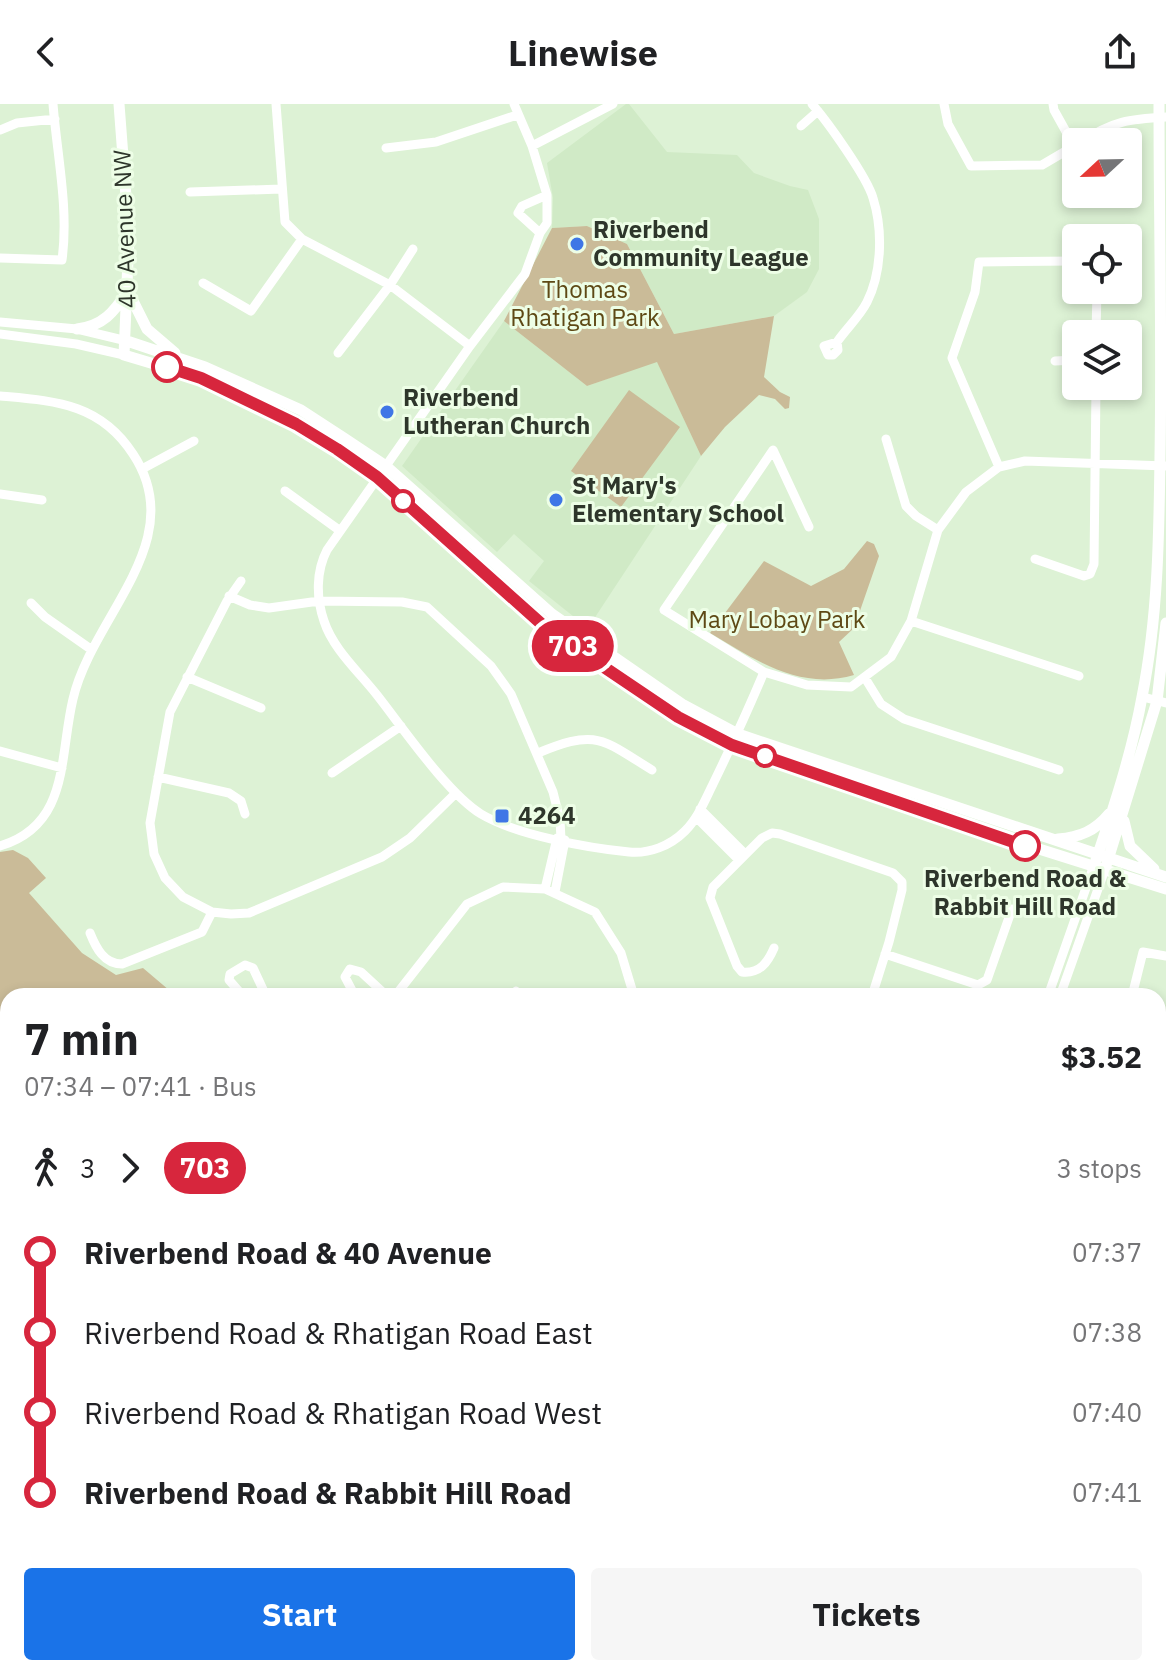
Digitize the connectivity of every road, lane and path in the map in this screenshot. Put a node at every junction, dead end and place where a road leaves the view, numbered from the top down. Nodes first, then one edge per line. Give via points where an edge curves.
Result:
1 (53, 104) edge
2 (119, 104) edge
3 (276, 104) edge
4 (514, 104) edge
5 (613, 104) edge
6 (944, 104) edge
7 (1053, 104) edge
8 (1159, 104) edge
9 (815, 108) edge
10 (517, 115) junction
11 (1162, 117) edge
12 (55, 119) junction
13 (801, 126) dead end
14 (1066, 128) edge
15 (1102, 128) edge
16 (0, 130) edge
17 (532, 146) junction
18 (386, 148) dead end
19 (1062, 154) edge
20 (281, 189) junction
21 (190, 192) dead end
22 (547, 195) junction
23 (540, 233) junction
24 (302, 239) junction
25 (413, 249) dead end
26 (0, 258) edge
27 (1062, 261) edge
28 (203, 283) dead end
29 (390, 285) junction
30 (128, 291) junction
31 (0, 322) edge
32 (77, 329) junction
33 (0, 334) edge
34 (127, 341) junction
35 (837, 342) dead end
36 (470, 346) junction
37 (338, 353) dead end
38 (124, 355) junction
39 (181, 358) junction
40 (1055, 361) dead end
41 (1062, 361) edge
42 (0, 396) edge
43 (1096, 400) edge
44 (886, 439) dead end
45 (194, 441) dead end
46 (1097, 465) junction
47 (386, 466) junction
48 (1163, 466) edge
49 (999, 467) junction
50 (142, 469) junction
51 (377, 477) junction
52 (285, 491) dead end
53 (0, 494) edge
54 (42, 500) dead end
55 (809, 527) dead end
56 (339, 530) junction
57 (938, 530) junction
58 (1035, 559) dead end
59 (241, 581) dead end
60 (229, 596) junction
61 (319, 601) junction
62 (31, 603) dead end
63 (911, 621) junction
64 (1166, 623) edge
65 (92, 650) junction
66 (764, 672) junction
67 (1079, 676) dead end
68 (187, 677) junction
69 (865, 678) junction
70 (1143, 697) junction
71 (1162, 702) edge
72 (261, 708) dead end
73 (401, 726) junction
74 (735, 739) junction
75 (0, 751) edge
76 (538, 753) junction
77 (62, 768) junction
78 (652, 770) dead end
79 (1059, 770) dead end
80 (332, 773) dead end
81 (158, 777) junction
82 (456, 793) junction
83 (1112, 811) junction
84 (698, 813) junction
85 (1124, 813) junction
86 (245, 814) dead end
87 (561, 839) junction
88 (1054, 840) junction
89 (0, 846) edge
90 (1103, 856) junction
91 (742, 857) junction
92 (1098, 870) junction
93 (1166, 876) edge
94 (1166, 889) edge
95 (550, 890) junction
96 (1012, 909) dead end
97 (212, 912) junction
98 (90, 933) dead end
99 (774, 948) dead end
100 (885, 954) junction
101 (1166, 956) edge
102 (236, 988) edge
103 (262, 988) edge
104 (351, 988) edge
105 (378, 988) edge
106 (401, 988) edge
107 (632, 988) edge
108 (874, 988) edge
109 (1051, 988) edge
110 (1062, 988) edge
111 (1134, 988) edge

1 - 12 street
2 - 30 main road, 40 Avenue NW
3 - 20 street
4 - 10 street
5 - 17 street
6 - 19 street via 948,124 971,166 1042,165
7 - 14 street
8 - 11 main road
9 - 13 street
9 - 35 street via 873,194 877,215 878,272 867,303
10 - 17 street
10 - 18 street via 436,142
11 - 15 street
11 - 48 main road
12 - 16 street
12 - 26 street via 62,260
17 - 22 street
20 - 21 street
20 - 24 street via 285,222
22 - 23 street via 547,223
22 - 23 street via 518,213
23 - 36 street via 525,274
24 - 28 street via 251,311
24 - 29 street
25 - 29 street
27 - 49 street via 979,262 975,292 952,358
29 - 36 street
29 - 37 street
30 - 32 main road via 108,318
30 - 34 main road, 40 Avenue NW
30 - 39 main road via 147,329
31 - 32 street
32 - 34 street
33 - 38 street
34 - 38 main road, 40 Avenue NW
34 - 39 main road
36 - 47 street
38 - 51 main road via 201,378 296,424
39 - 47 main road via 301,410
40 - 41 street
42 - 50 street via 50,400 87,412 119,436
43 - 46 street
44 - 57 street via 906,506
45 - 50 street
46 - 48 street
46 - 49 street via 1025,461
46 - 58 street via 1090,574
47 - 51 street
47 - 74 main road via 552,614
48 - 70 main road via 1158,576
49 - 57 street via 966,492
50 - 65 street via 152,503 149,538
51 - 56 street
51 - 74 main road via 546,628 678,717
52 - 56 street
53 - 54 street
55 - 66 street via 773,450 664,610
56 - 61 street via 319,569
57 - 63 street
59 - 60 street
60 - 61 street via 269,608
60 - 68 street
61 - 73 street via 332,640
61 - 76 street via 410,602 427,607 505,684
62 - 65 street
63 - 67 street
63 - 69 street via 891,657
64 - 71 main road
65 - 77 street via 73,695
66 - 69 street via 833,688 851,687
66 - 74 street
68 - 72 street
68 - 81 street via 167,720
69 - 79 street via 881,704 904,719
70 - 71 street
70 - 83 main road
71 - 85 main road
73 - 80 street
73 - 82 street
74 - 84 street
74 - 88 main road
74 - 92 main road via 925,813
75 - 77 street
76 - 78 street via 574,739 594,739
76 - 87 street via 556,801
77 - 89 street via 49,810 30,831
81 - 86 street via 229,793 241,801
81 - 97 street via 150,831 158,866 172,888
82 - 87 street via 494,821
82 - 97 street via 410,838 370,864 249,913
83 - 88 main road via 1094,829
83 - 90 main road
84 - 87 street via 678,837 645,852
84 - 91 street
85 - 90 main road
85 - 93 main road via 1130,846
87 - 95 street
88 - 90 main road
90 - 92 main road
90 - 93 main road
91 - 99 street via 710,894 742,972 762,967
91 - 100 street via 766,835 777,833 893,873 902,890
92 - 94 main road
92 - 109 street
92 - 110 street
95 - 106 street via 503,887 467,904
95 - 107 street via 595,912 621,953
96 - 100 street via 982,984 971,985
97 - 98 street via 202,932 122,964 107,960
100 - 108 street
101 - 111 street via 1143,952
102 - 103 street via 230,974 245,965 253,968
104 - 105 street via 345,977 350,969

